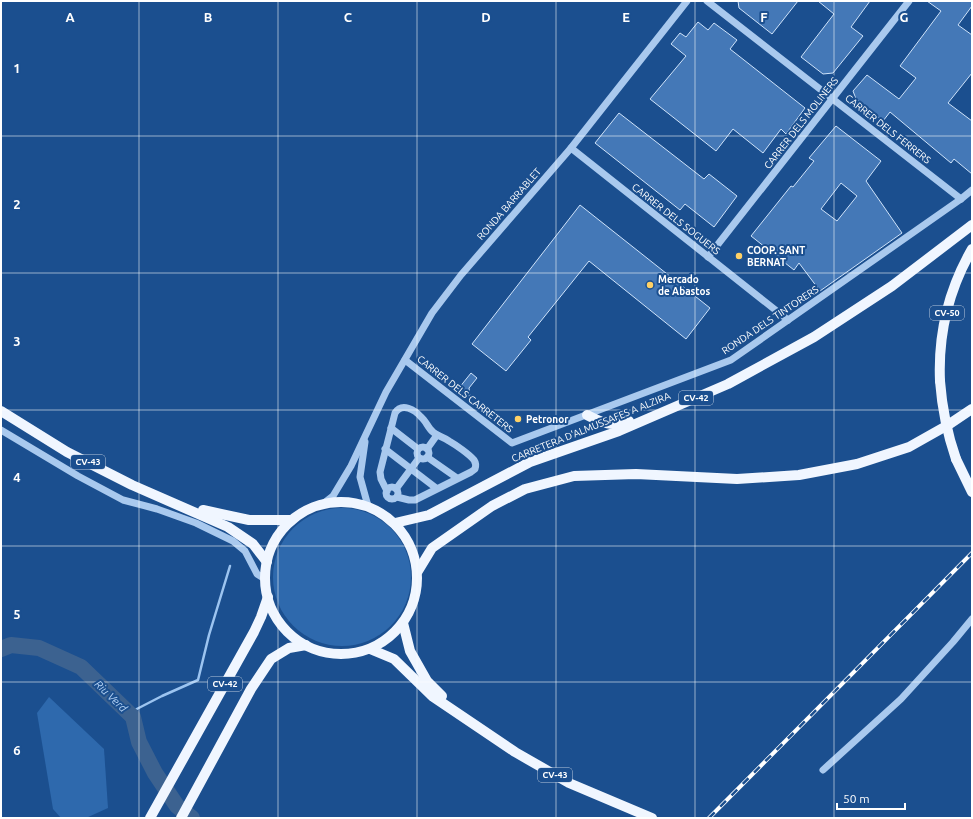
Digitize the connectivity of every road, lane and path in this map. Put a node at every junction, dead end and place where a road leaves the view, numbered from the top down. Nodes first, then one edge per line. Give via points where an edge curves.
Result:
1 (687, 1) edge
2 (707, 1) edge
3 (909, 1) edge
4 (832, 98) junction
5 (571, 148) junction
6 (972, 190) edge
7 (961, 199) junction
8 (972, 225) edge
9 (972, 249) edge
10 (708, 257) junction
11 (788, 320) junction
12 (405, 360) junction
13 (728, 384) junction
14 (972, 409) edge
15 (1, 411) edge
16 (587, 415) junction
17 (391, 428) junction
18 (1, 430) edge
19 (366, 433) junction
20 (437, 435) junction
21 (512, 443) joint
22 (385, 449) junction
23 (427, 449) junction
24 (418, 450) junction
25 (427, 457) junction
26 (419, 458) junction
27 (411, 468) junction
28 (457, 478) junction
29 (396, 488) junction
30 (436, 488) junction
31 (387, 490) junction
32 (972, 492) edge
33 (397, 497) junction
34 (324, 503) junction
35 (180, 505) junction
36 (368, 506) junction
37 (291, 520) junction
38 (394, 523) junction
39 (267, 562) junction
40 (418, 571) junction
41 (265, 579) junction
42 (268, 597) junction
43 (972, 619) edge
44 (403, 623) junction
45 (306, 645) junction
46 (370, 649) junction
47 (465, 718) junction
48 (823, 770) dead end
49 (150, 818) edge
50 (181, 818) edge
51 (652, 818) edge

1 - 5 street, RONDA BARRABLET
2 - 4 street, CARRER DELS FERRERS
3 - 4 street, CARRER DELS MOLINERS
4 - 7 street, CARRER DELS FERRERS
4 - 10 street, CARRER DELS MOLINERS
5 - 10 street, CARRER DELS SOGUERS
5 - 12 street, RONDA BARRABLET via 461,275 432,313
6 - 7 street, RONDA DELS TINTORERS
7 - 11 street, RONDA DELS TINTORERS
8 - 13 main road, CARRETERA D'ALMUSSAFES A ALZIRA / CV-42 via 892,286 821,333
9 - 32 main road, CV-50, bridge via 950,301 942,335 939,366 947,431 956,459
10 - 11 street, CARRER DELS SOGUERS
11 - 16 street, RONDA DELS TINTORERS via 731,360
12 - 19 street, RONDA BARRABLET
12 - 21 street, CARRER DELS CARRETERS
13 - 16 main road via 620,425 603,423
13 - 38 main road, CARRETERA D'ALMUSSAFES A ALZIRA / CV-42 via 619,431 530,462 429,514
14 - 40 main road via 909,446 857,464 799,475 737,479 636,474 574,476 525,489 492,506 432,548
15 - 35 main road, CV-43 via 67,452
16 - 21 street, RONDA DELS TINTORERS
17 - 20 street via 395,413 402,407 416,412
17 - 22 street
17 - 24 street
18 - 41 street via 123,500 196,523 233,541 245,551 257,574
19 - 34 street, RONDA BARRABLET via 351,466 333,496
19 - 36 street via 360,477
20 - 23 street
20 - 28 street via 449,440 474,460 475,469
22 - 27 street
22 - 31 street via 380,472
23 - 24 street via 424,447
23 - 25 street
24 - 26 street
25 - 26 street
25 - 28 street
26 - 27 street
27 - 29 street
27 - 30 street
28 - 30 street
29 - 31 street
29 - 33 street
30 - 33 street via 415,500
31 - 33 street via 389,498
34 - 36 main road via 347,502
34 - 37 main road
35 - 37 main road, CV-43 via 249,520
35 - 39 main road, CV-43 via 243,536
36 - 38 main road via 387,516
37 - 39 main road via 276,539
38 - 40 main road via 406,537
39 - 41 main road
40 - 44 main road via 417,590 412,607
41 - 42 main road
42 - 45 main road via 273,612 282,625
42 - 49 main road, CV-42 via 254,632
43 - 48 street via 901,699
44 - 46 main road via 388,638
44 - 47 main road, CV-43 via 410,651 427,681
45 - 46 main road via 334,654
45 - 50 main road, CV-42 via 289,648 272,659 251,688
46 - 47 main road, CV-43 via 394,659 432,696
47 - 51 main road, CV-43 via 515,752 569,782

